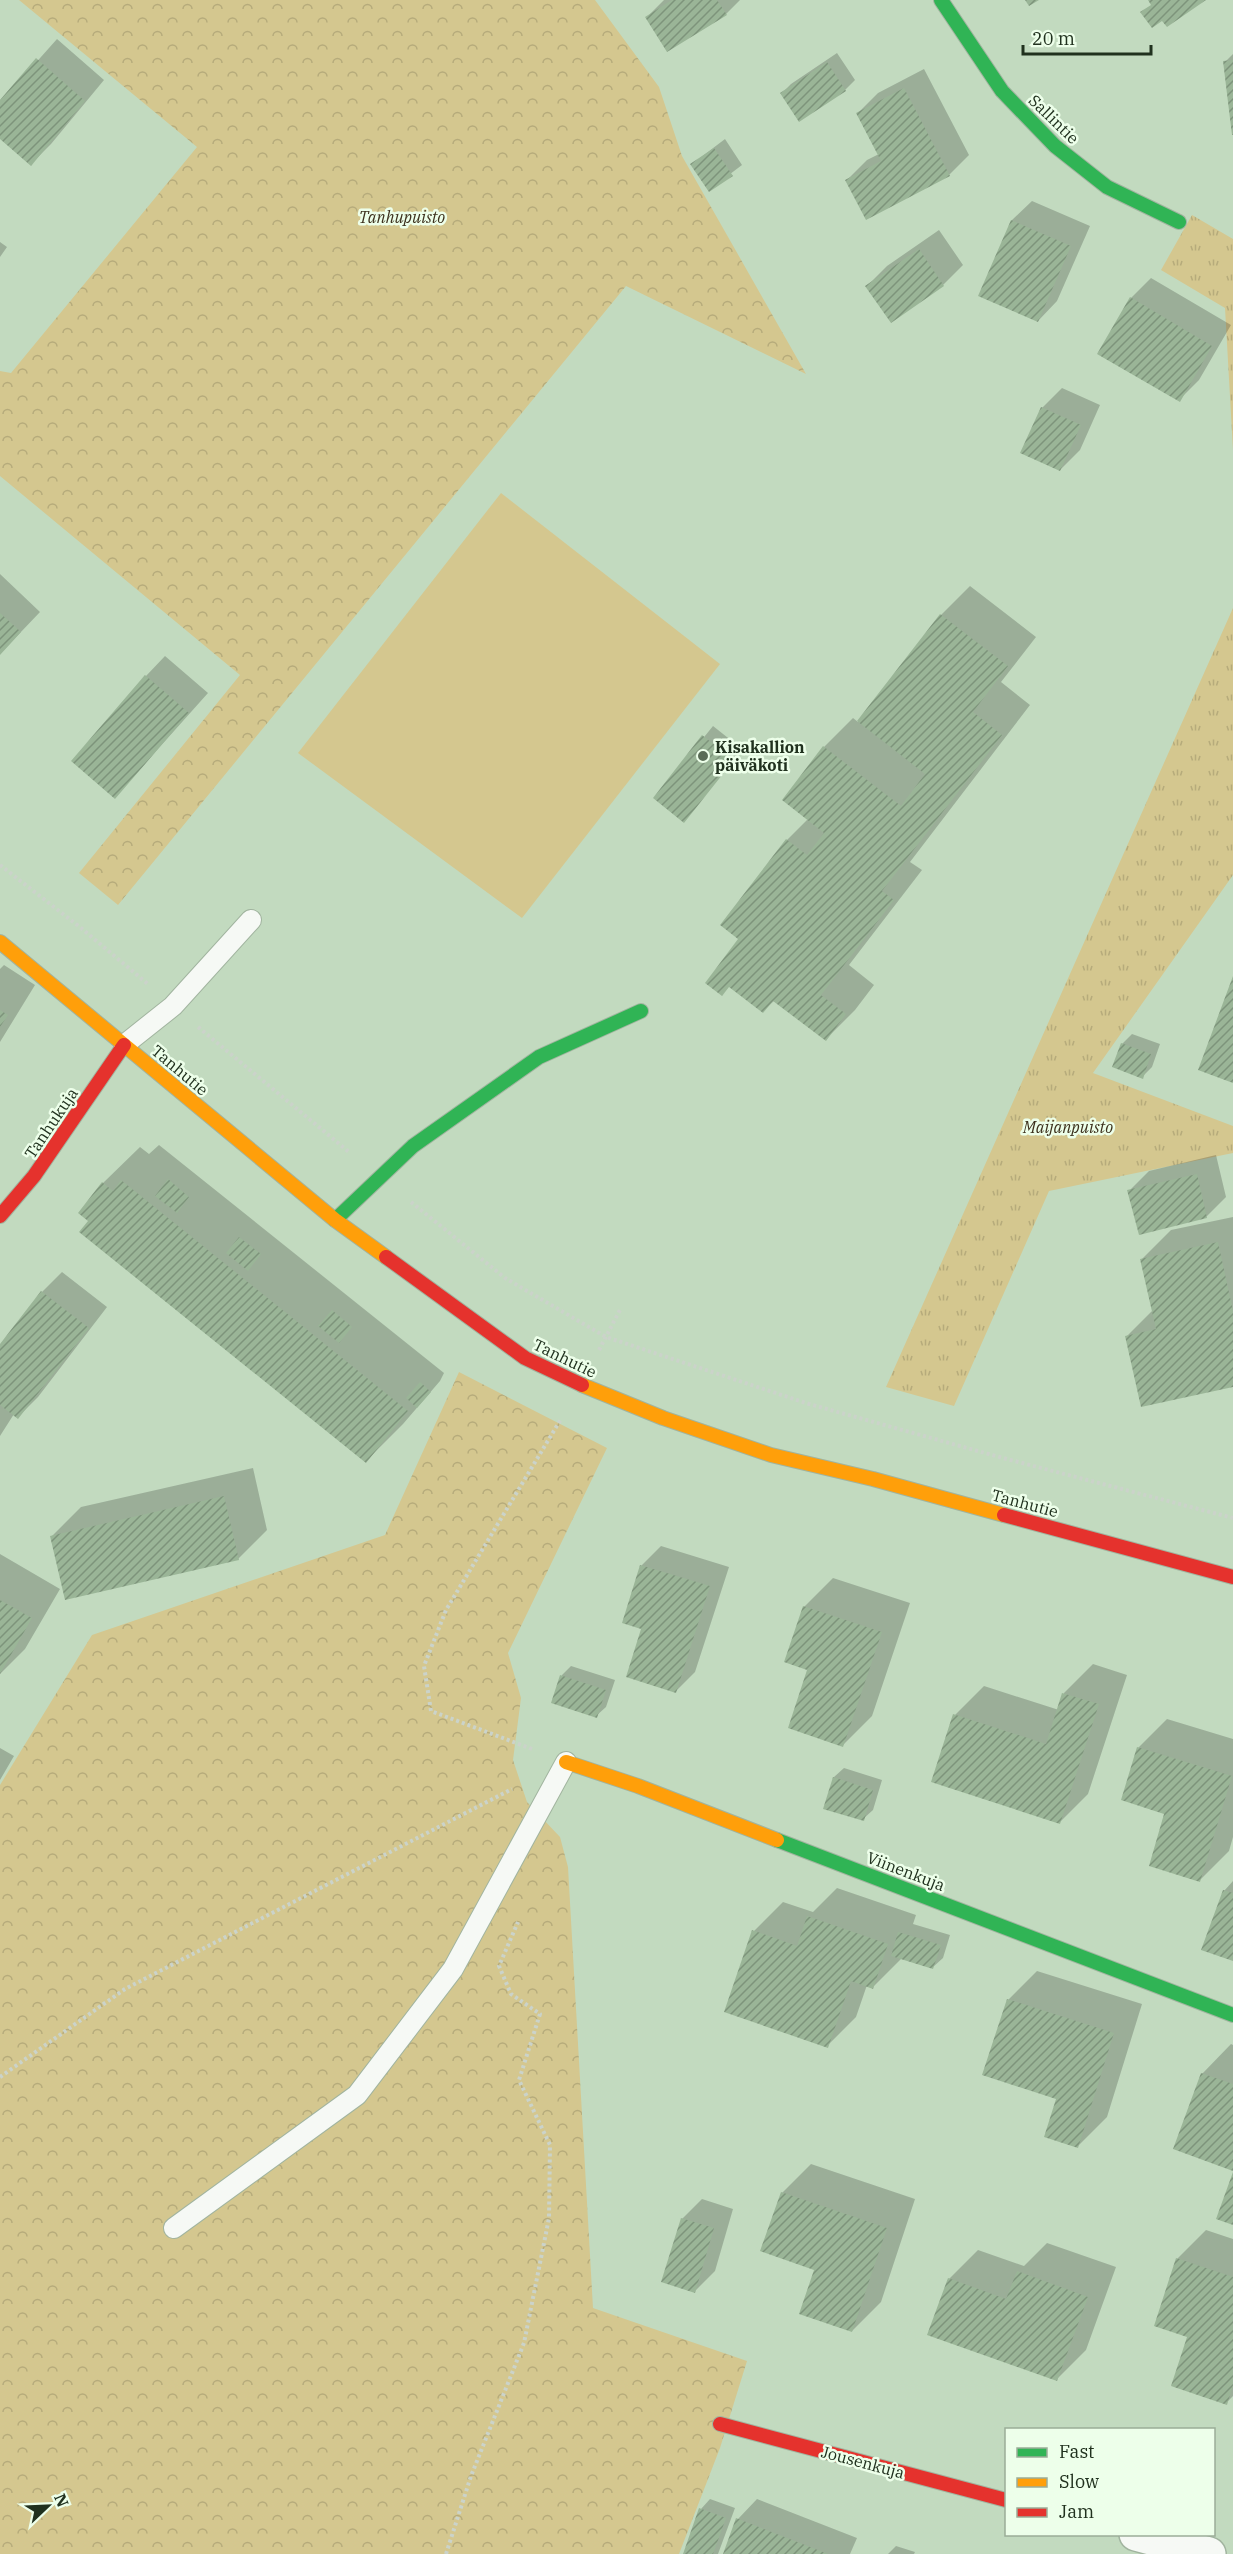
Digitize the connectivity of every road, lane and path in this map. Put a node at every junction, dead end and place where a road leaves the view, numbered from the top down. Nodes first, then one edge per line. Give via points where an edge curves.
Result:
1 (941, 0) edge
2 (1179, 222) dead end
3 (0, 865) edge
4 (251, 920) dead end
5 (0, 942) edge
6 (173, 1006) junction
7 (641, 1011) dead end
8 (124, 1044) junction
9 (381, 1178) junction
10 (0, 1216) edge
11 (335, 1220) junction
12 (621, 1308) dead end
13 (606, 1337) junction
14 (581, 1385) junction
15 (1233, 1518) edge
16 (1233, 1576) edge
17 (566, 1761) junction
18 (514, 1789) dead end
19 (509, 1867) junction
20 (1233, 2015) edge
21 (0, 2077) edge
22 (174, 2228) dead end
23 (720, 2424) dead end
24 (1005, 2500) edge
25 (1140, 2536) edge
26 (446, 2554) edge
27 (1209, 2554) edge

1 - 2 street, Sallintie via 1002,91 1055,146 1107,187
3 - 6 path
4 - 6 lane
5 - 8 street, Tanhutie
6 - 8 lane
6 - 9 path
7 - 9 street via 539,1057 413,1146
8 - 10 street, Tanhukuja via 34,1176
8 - 11 street, Tanhutie
9 - 11 street
9 - 13 path via 505,1278
11 - 14 street, Tanhutie via 525,1358
12 - 13 path
13 - 14 path
13 - 15 path via 820,1407
14 - 16 street, Tanhutie via 771,1455
14 - 17 path via 446,1610 424,1666 431,1711
17 - 19 lane
17 - 20 street, Viinenkuja
18 - 21 path via 125,1989
19 - 22 lane via 453,1969 357,2095
19 - 26 path via 522,1907 499,1966 511,1994 540,2014 519,2080 550,2145 549,2218 524,2343 471,2476
23 - 24 street, Jousenkuja
25 - 27 street

